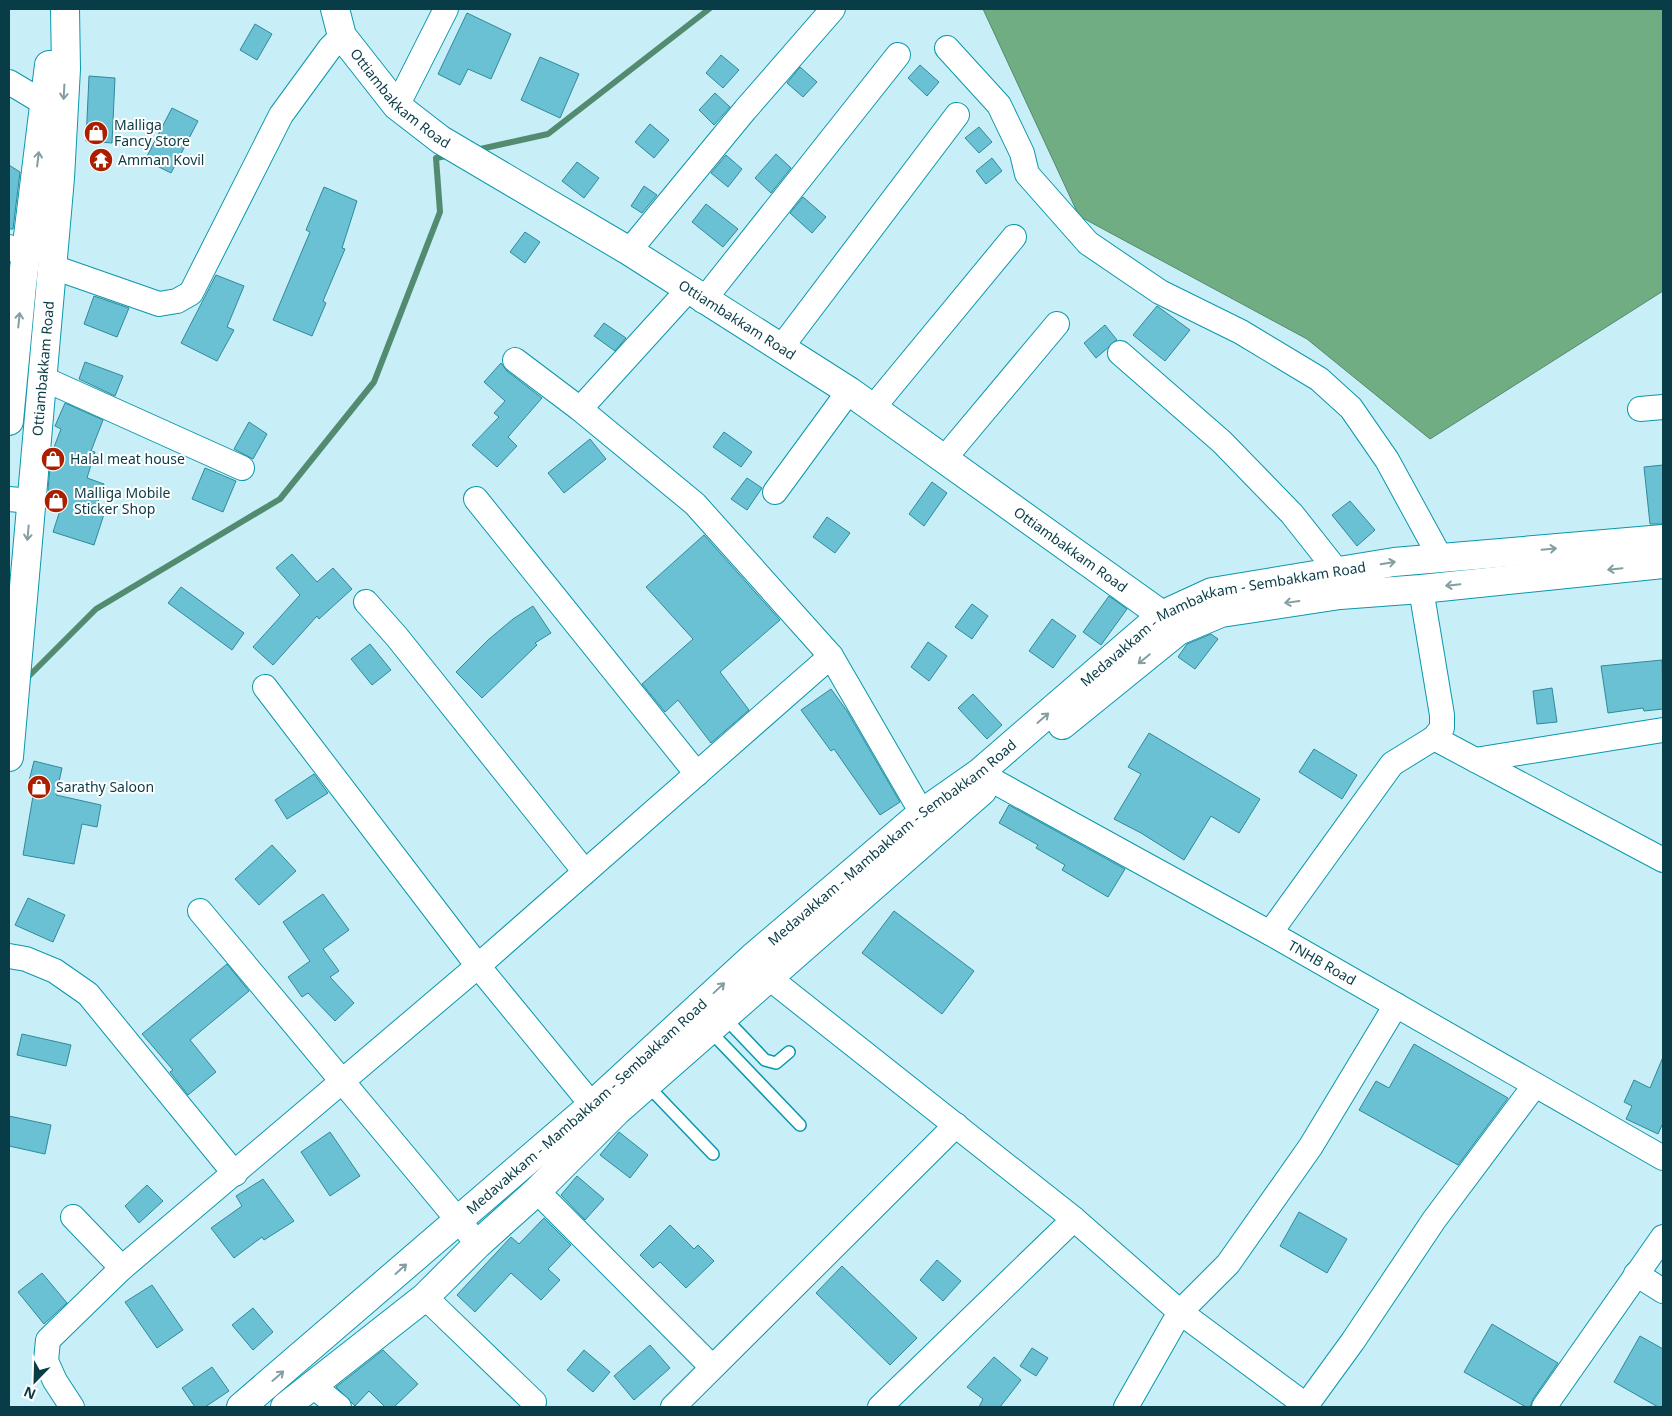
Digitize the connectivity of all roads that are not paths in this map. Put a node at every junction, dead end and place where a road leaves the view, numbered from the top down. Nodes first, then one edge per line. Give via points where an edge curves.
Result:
1 (57, 9) edge
2 (65, 9) edge
3 (335, 9) edge
4 (446, 9) edge
5 (833, 9) edge
6 (342, 36) junction
7 (947, 48) dead end
8 (898, 55) dead end
9 (9, 82) edge
10 (44, 103) junction
11 (397, 106) junction
12 (957, 116) dead end
13 (1014, 237) dead end
14 (629, 251) junction
15 (17, 252) edge
16 (53, 267) junction
17 (696, 295) junction
18 (1056, 324) dead end
19 (780, 349) junction
20 (1120, 353) dead end
21 (515, 360) dead end
22 (42, 378) junction
23 (849, 391) junction
24 (580, 409) junction
25 (872, 409) junction
26 (9, 421) edge
27 (944, 459) junction
28 (242, 468) dead end
29 (775, 492) dead end
30 (476, 499) dead end
31 (20, 500) edge
32 (1663, 539) edge
33 (1440, 557) junction
34 (1663, 564) edge
35 (1337, 571) junction
36 (1420, 590) junction
37 (366, 602) dead end
38 (1162, 615) junction
39 (831, 656) junction
40 (265, 687) dead end
41 (1663, 730) edge
42 (1434, 738) junction
43 (9, 757) edge
44 (1475, 760) junction
45 (697, 774) junction
46 (986, 777) junction
47 (922, 813) junction
48 (1663, 860) edge
49 (585, 872) junction
50 (200, 910) dead end
51 (1270, 933) junction
52 (9, 956) edge
53 (478, 966) junction
54 (768, 977) junction
55 (1396, 1005) junction
56 (716, 1023) junction
57 (789, 1052) dead end
58 (344, 1081) junction
59 (647, 1085) junction
60 (1535, 1085) junction
61 (592, 1105) junction
62 (956, 1124) junction
63 (800, 1125) dead end
64 (713, 1154) dead end
65 (1663, 1158) edge
66 (235, 1174) junction
67 (537, 1191) junction
68 (73, 1217) dead end
69 (458, 1218) junction
70 (1074, 1219) junction
71 (1663, 1237) edge
72 (478, 1244) junction
73 (122, 1268) junction
74 (1636, 1274) junction
75 (1663, 1292) edge
76 (425, 1297) junction
77 (1180, 1312) junction
78 (712, 1367) junction
79 (312, 1385) junction
80 (534, 1402) dead end
81 (72, 1407) edge
82 (241, 1407) edge
83 (284, 1407) edge
84 (339, 1407) edge
85 (673, 1407) edge
86 (880, 1407) edge
87 (1126, 1407) edge
88 (1306, 1407) edge
89 (1544, 1407) edge

1 - 10 main road
2 -> 16 main road, Ottiambakkam Road via 66,69
3 - 6 main road, Ottiambakkam Road
4 - 11 street
5 - 14 street
6 - 11 main road, Ottiambakkam Road
6 - 16 street via 281,115 191,293 177,301 159,304
7 - 33 street via 999,104 1022,153 1027,174 1088,243 1160,292 1242,332 1319,379 1351,408 1388,460
8 - 17 street
9 - 10 street
15 -> 10 main road
11 - 14 main road, Ottiambakkam Road via 441,140
12 - 19 street
13 - 25 street
14 - 17 main road, Ottiambakkam Road
26 -> 15 main road
16 - 22 main road, Ottiambakkam Road
17 - 19 main road, Ottiambakkam Road
17 - 24 street
18 - 27 street
19 - 23 main road, Ottiambakkam Road
20 - 35 street via 1222,442 1292,514
21 - 24 street
22 - 28 street
22 - 31 main road, Ottiambakkam Road
23 - 25 main road, Ottiambakkam Road
23 - 29 street
24 - 39 street via 695,504
25 - 27 main road, Ottiambakkam Road
27 - 38 main road, Ottiambakkam Road
30 - 45 street
31 -> 43 main road, Ottiambakkam Road via 16,666
33 -> 32 main road, Medavakkam - Mambakkam - Sembakkam Road
35 -> 33 main road, Medavakkam - Mambakkam - Sembakkam Road
34 -> 36 main road, Medavakkam - Mambakkam - Sembakkam Road
35 - 38 main road, Medavakkam - Mambakkam - Sembakkam Road via 1212,592
36 - 42 street via 1442,715 1442,728
36 -> 46 main road, Medavakkam - Mambakkam - Sembakkam Road via 1340,595 1256,607 1222,613 1178,631
37 - 49 street
46 -> 38 main road, Medavakkam - Mambakkam - Sembakkam Road
39 - 45 street
39 - 47 street
40 - 53 street
41 - 44 street
42 - 44 street
42 - 51 street via 1392,764
44 - 48 street
45 - 49 street
46 - 47 main road, Medavakkam - Mambakkam - Sembakkam Road
46 - 51 street, TNHB Road
46 - 54 main road, Medavakkam - Mambakkam - Sembakkam Road
61 -> 47 main road, Medavakkam - Mambakkam - Sembakkam Road via 752,958
49 - 53 street
50 - 58 street
51 - 55 street, TNHB Road
52 - 66 street via 55,971 88,994
53 - 58 street
53 - 61 street
54 - 56 main road, Medavakkam - Mambakkam - Sembakkam Road
54 - 62 street
55 - 60 street, TNHB Road
55 - 77 street via 1311,1146 1228,1264
56 - 57 lane via 765,1060 776,1063
56 - 59 main road, Medavakkam - Mambakkam - Sembakkam Road
56 - 63 lane
58 - 66 street
58 - 69 street
59 - 64 lane
59 - 67 main road, Medavakkam - Mambakkam - Sembakkam Road
60 - 65 street, TNHB Road
60 - 88 street via 1434,1220
61 - 69 main road, Medavakkam - Mambakkam - Sembakkam Road
62 - 70 street
62 - 78 street
66 - 73 street
67 - 72 main road, Medavakkam - Mambakkam - Sembakkam Road
67 - 78 street
68 - 73 street
69 - 72 street
82 -> 69 main road, Medavakkam - Mambakkam - Sembakkam Road
70 - 77 street
70 - 86 street
71 - 74 street
72 - 76 main road, Medavakkam - Mambakkam - Sembakkam Road
73 - 81 street via 48,1340 46,1361 54,1381
74 - 75 street
74 - 89 street
76 - 79 main road, Medavakkam - Mambakkam - Sembakkam Road
76 - 80 street
77 - 87 street
77 - 88 street
78 - 85 street
79 - 83 main road, Medavakkam - Mambakkam - Sembakkam Road
79 - 84 street

